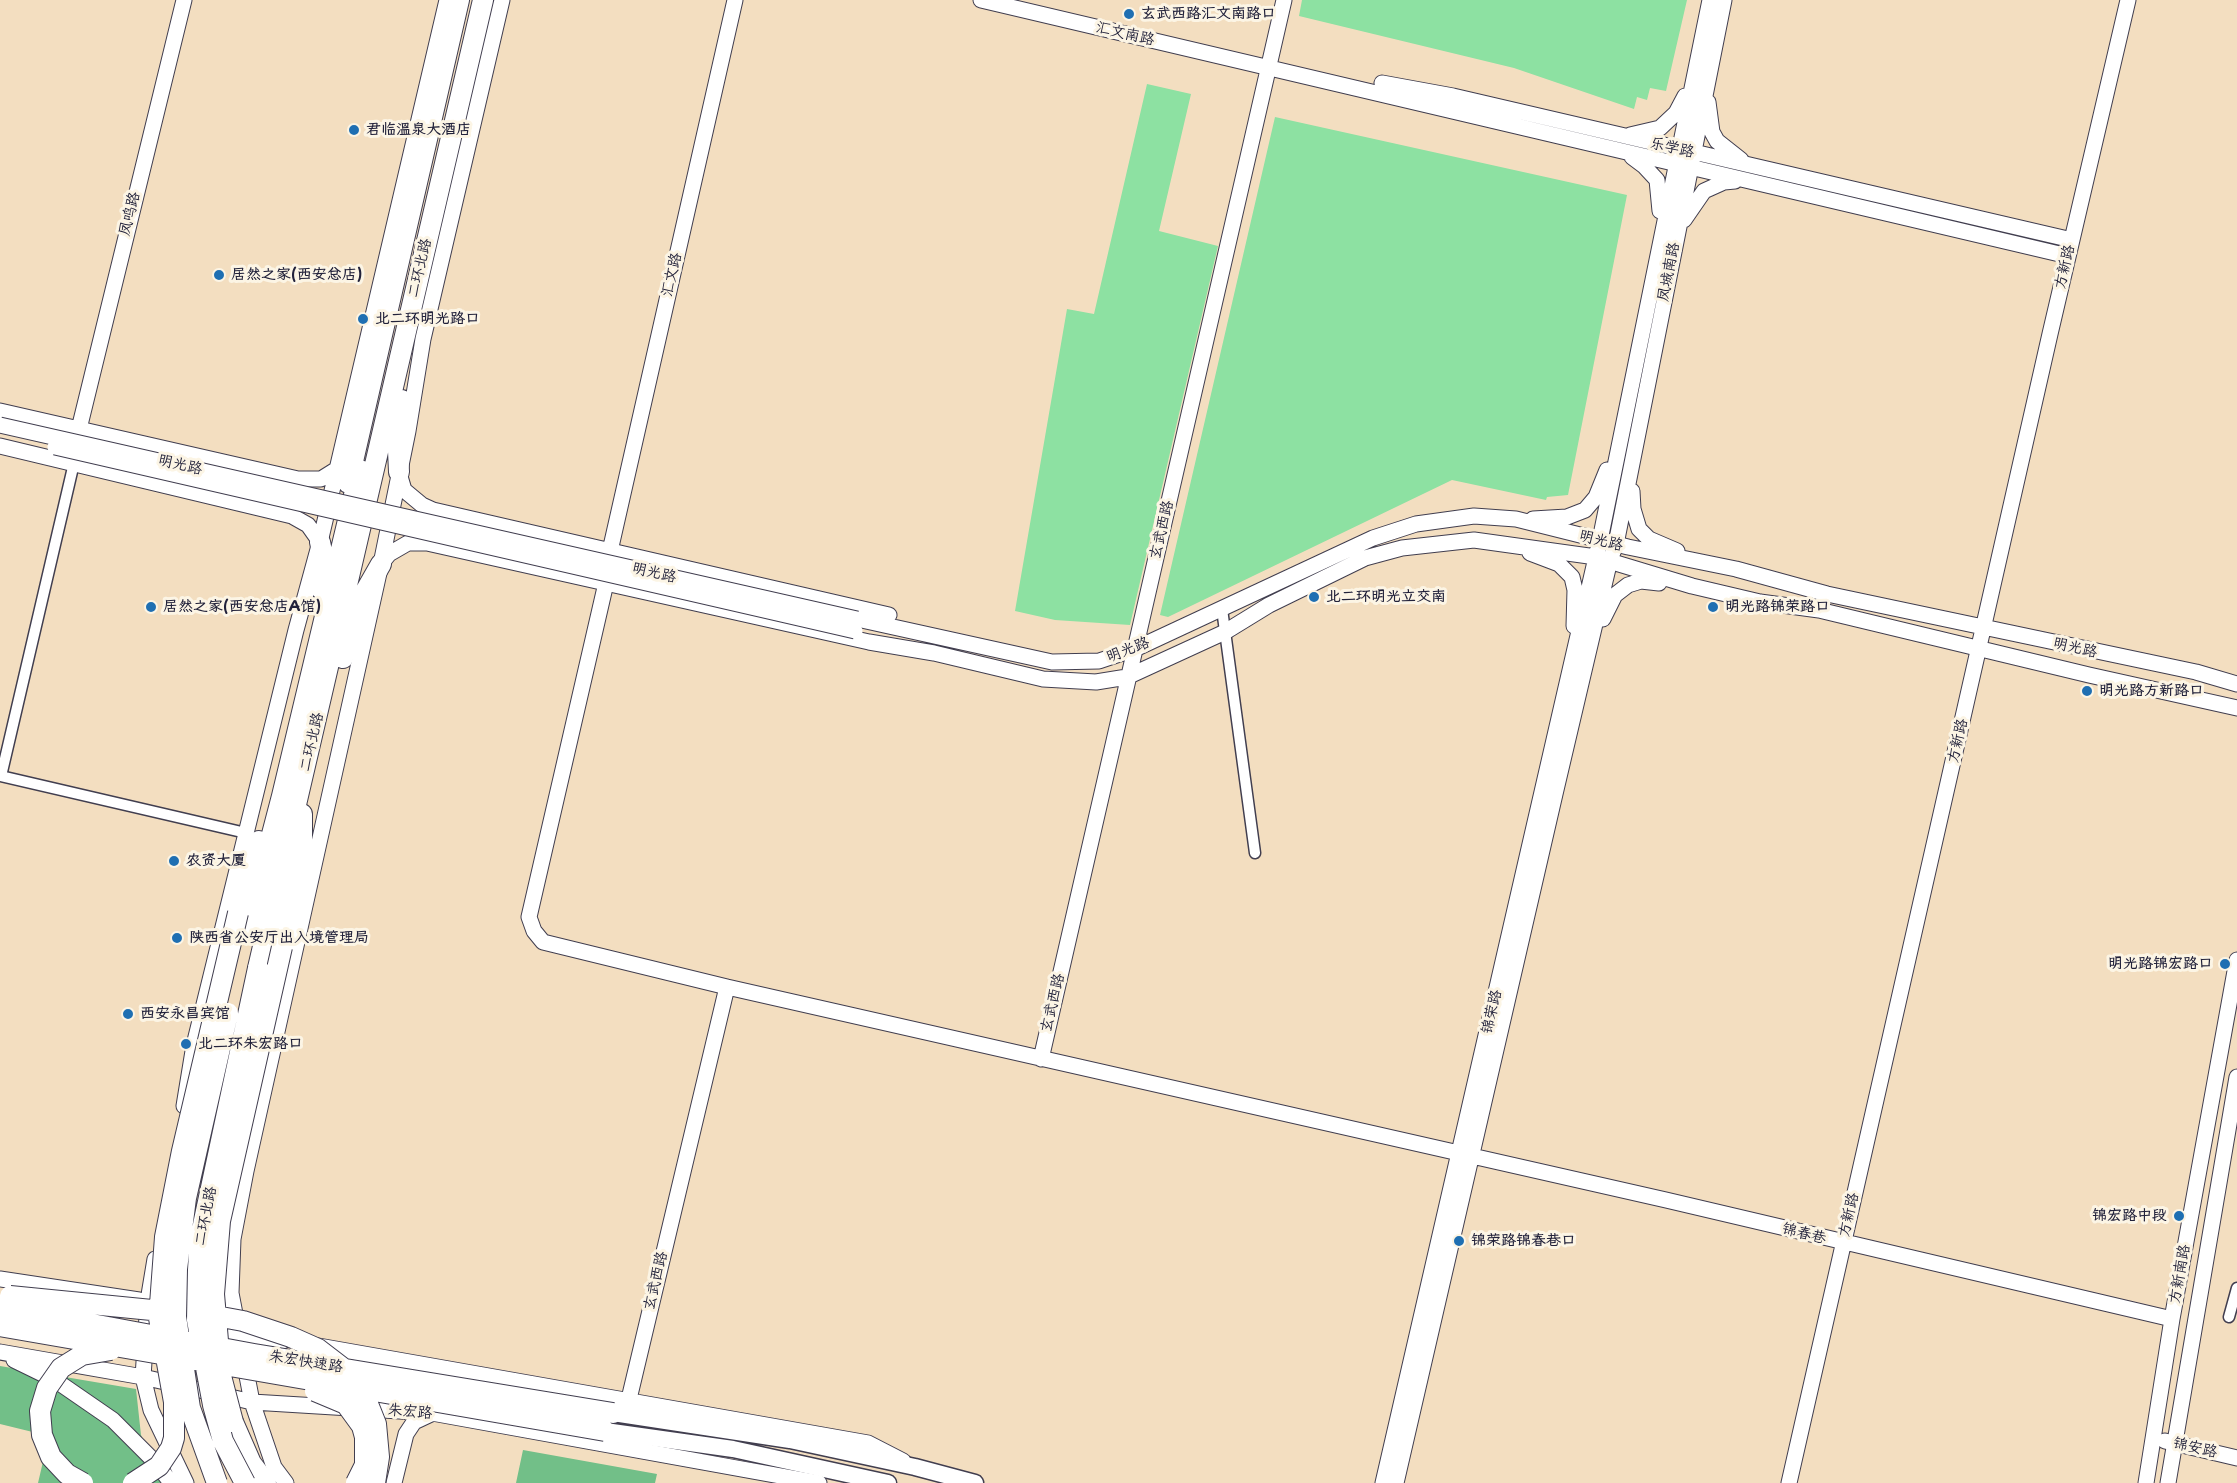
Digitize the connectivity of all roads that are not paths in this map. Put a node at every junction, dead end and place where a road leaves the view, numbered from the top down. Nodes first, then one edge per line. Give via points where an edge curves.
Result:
1 (184, 0) edge
2 (447, 0) edge
3 (459, 0) edge
4 (502, 0) edge
5 (735, 0) edge
6 (981, 0) edge
7 (1025, 0) edge
8 (1284, 0) edge
9 (1710, 0) edge
10 (1724, 0) edge
11 (2128, 0) edge
12 (482, 1) edge
13 (1270, 62) junction
14 (454, 66) junction
15 (1700, 82) junction
16 (436, 102) junction
17 (429, 132) junction
18 (1617, 143) junction
19 (1685, 159) junction
20 (1751, 166) junction
21 (435, 175) junction
22 (1747, 181) junction
23 (441, 224) junction
24 (2072, 240) junction
25 (1667, 244) junction
26 (2068, 256) junction
27 (405, 382) junction
28 (0, 411) edge
29 (361, 419) junction
30 (1624, 422) junction
31 (0, 425) edge
32 (79, 429) junction
33 (0, 434) edge
34 (0, 446) edge
35 (1632, 460) junction
36 (74, 464) junction
37 (338, 469) junction
38 (399, 472) junction
39 (1516, 519) junction
40 (1600, 540) junction
41 (321, 542) junction
42 (1498, 543) junction
43 (1616, 544) junction
44 (610, 551) junction
45 (1603, 559) junction
46 (1702, 561) junction
47 (381, 564) junction
48 (606, 583) junction
49 (1692, 586) junction
50 (320, 603) junction
51 (1222, 609) junction
52 (856, 625) junction
53 (1984, 628) junction
54 (1225, 632) junction
55 (949, 637) junction
56 (1979, 648) junction
57 (1135, 649) junction
58 (934, 653) junction
59 (1578, 666) junction
60 (338, 675) junction
61 (1127, 677) junction
62 (2237, 684) edge
63 (2237, 708) edge
64 (314, 736) junction
65 (295, 777) junction
66 (282, 796) junction
67 (254, 833) junction
68 (1255, 853) dead end
69 (302, 861) junction
70 (238, 914) junction
71 (301, 930) junction
72 (2237, 960) edge
73 (727, 987) junction
74 (1041, 1059) junction
75 (2237, 1077) edge
76 (1465, 1155) junction
77 (1843, 1244) junction
78 (0, 1279) edge
79 (2237, 1288) edge
80 (0, 1294) edge
81 (148, 1301) junction
82 (0, 1307) edge
83 (2229, 1317) dead end
84 (2172, 1319) junction
85 (0, 1326) edge
86 (237, 1334) junction
87 (141, 1351) junction
88 (0, 1353) edge
89 (279, 1376) junction
90 (143, 1377) junction
91 (629, 1399) junction
92 (252, 1402) junction
93 (432, 1413) junction
94 (609, 1422) junction
95 (2154, 1438) junction
96 (2174, 1443) junction
97 (2237, 1458) edge
98 (915, 1467) junction
99 (270, 1475) edge
100 (83, 1483) edge
101 (133, 1483) edge
102 (171, 1483) edge
103 (187, 1483) edge
104 (217, 1483) edge
105 (244, 1483) edge
106 (286, 1483) edge
107 (356, 1483) edge
108 (375, 1483) edge
109 (394, 1483) edge
110 (819, 1483) edge
111 (888, 1483) edge
112 (975, 1483) edge
113 (1383, 1483) edge
114 (1396, 1483) edge
115 (1789, 1483) edge
116 (2146, 1483) edge
117 (2168, 1483) edge

1 - 32 main road, 凤鸣路
2 - 37 main road
3 - 16 highway
4 - 38 main road via 423,339
5 - 44 main road, 汇文路
6 - 13 main road, 汇文南路
7 - 13 main road, 汇文南路
8 - 13 main road, 玄武西路
9 - 15 main road, 凤城南路
10 - 15 main road, 凤城南路
11 - 24 main road, 方新路
12 - 14 highway, 二环北路
12 - 21 highway, 二环北路
12 - 23 highway
13 - 18 main road, 乐学路
13 - 57 main road, 玄武西路
14 - 16 highway
14 - 21 highway, 二环北路
15 - 18 main road via 1660,128
15 - 19 main road, 凤城南路
15 - 20 main road via 1712,132 1722,147
16 - 17 highway
17 - 21 highway
17 - 29 highway
18 - 19 main road, 乐学路
18 - 25 main road via 1657,180
19 - 20 main road, 乐学路
19 - 22 main road, 乐学路
19 - 25 main road, 凤城南路
20 - 24 main road, 乐学路
21 - 23 highway
21 - 64 highway, 二环北路
21 - 65 highway, 二环北路
22 - 25 main road via 1724,182 1704,191
22 - 26 main road, 乐学路
23 - 27 highway
24 - 26 main road, 方新路
25 - 30 main road, 凤城南路
25 - 35 main road, 凤城南路
26 - 53 main road, 方新路
27 - 38 highway via 397,428
27 - 60 highway
28 - 32 main road
29 - 37 highway
29 - 50 highway
30 - 39 main road via 1600,488 1585,510 1567,517
30 - 40 main road, 凤城南路
31 - 52 main road, 明光路, bridge
32 - 37 main road via 298,479 321,479
33 - 52 main road, 明光路, bridge
34 - 36 main road
35 - 43 main road, 凤城南路
35 - 46 main road via 1632,509 1639,529 1649,538
36 - 41 main road via 292,516 308,525
36 - 67 street via 1,776
37 - 41 main road
38 - 44 main road via 404,490 433,510
38 - 47 main road
39 - 40 main road, 明光路
39 - 51 main road, 明光路 via 1453,517 1394,530 1341,551
40 - 43 main road, 明光路
40 - 45 main road, 锦荣路
41 - 50 highway via 324,561
41 - 67 main road
42 - 45 main road, 明光路
42 - 54 main road, 明光路 via 1444,542 1383,552 1269,605
42 - 59 main road via 1559,564 1572,577
43 - 45 main road, 锦荣路
43 - 46 main road, 明光路
44 - 55 main road via 887,615
45 - 49 main road, 明光路
45 - 59 main road, 锦荣路
46 - 53 main road, 明光路 via 1827,594
47 - 48 main road, 明光路 via 398,548 416,541
47 - 60 highway via 365,592
47 - 71 main road
48 - 58 main road, 明光路
48 - 73 main road via 529,917 543,942
49 - 56 main road, 明光路 via 1760,602 1819,610
49 - 59 main road via 1641,581 1621,589
50 - 65 highway via 291,725
51 - 54 street
51 - 57 main road, 明光路
52 - 55 main road, 明光路
52 - 58 main road, 明光路
53 - 56 main road, 方新路
53 - 62 main road, 明光路
54 - 61 main road, 明光路
54 - 68 street
55 - 57 main road, 明光路 via 1052,662 1099,661
56 - 63 main road, 明光路
56 - 77 main road, 方新路
57 - 61 main road, 玄武西路
58 - 61 main road, 明光路 via 1043,679 1096,682
59 - 76 main road, 锦荣路
60 - 64 highway
61 - 74 main road, 玄武西路
64 - 65 highway, 二环北路
65 - 66 highway, 二环北路
65 - 69 highway
65 - 105 highway, 二环北路, bridge via 200,1239 197,1320 223,1441
66 - 67 highway
66 - 70 highway, 二环北路
67 - 70 highway
69 - 71 highway
69 - 99 highway, bridge via 220,1221 214,1294 221,1376 233,1422 251,1463
70 - 81 main road via 194,1045
70 - 101 highway, bridge via 165,1237 159,1318 174,1402 174,1438 159,1466
70 - 104 highway, 二环北路, bridge via 186,1198 177,1269 176,1317 190,1408
71 - 86 main road via 238,1204 231,1268
72 - 84 main road, 方新南路
73 - 74 main road
73 - 91 main road, 玄武西路
74 - 76 main road
75 - 96 main road, 方新南路
76 - 77 main road, 锦春巷
76 - 113 main road, 锦荣路
76 - 114 main road, 锦荣路
77 - 84 main road, 锦春巷
77 - 115 main road, 方新路
78 - 81 main road
79 - 83 street
80 - 108 highway, bridge via 225,1316 318,1349 348,1372 369,1405 379,1439
81 - 86 main road
81 - 90 main road
82 - 94 highway, 朱宏快速路, bridge
84 - 95 main road, 方新南路
85 - 87 highway, 朱宏快速路, bridge
86 - 91 main road
86 - 92 main road
87 - 89 highway, 朱宏快速路, bridge
87 - 100 highway, bridge via 104,1350 82,1355 61,1368 47,1388 40,1423 45,1446 58,1466
88 - 90 main road, 朱宏路
88 - 102 main road via 86,1399 130,1435
89 - 94 highway, 朱宏快速路, bridge
89 - 107 highway, bridge via 338,1399 356,1414 366,1450 365,1465
90 - 92 main road, 朱宏路
90 - 103 main road via 151,1410
91 - 98 main road via 868,1443
92 - 93 main road, 朱宏路
92 - 99 main road
93 - 109 main road via 414,1422 406,1434
93 - 110 main road, 朱宏路
94 - 98 main road via 790,1440
94 - 111 main road
95 - 96 main road, 锦安路
95 - 116 main road, 方新南路
96 - 97 main road, 锦安路
96 - 117 main road, 方新南路
98 - 112 main road
99 - 103 main road via 228,1413 203,1408 185,1419 180,1428
99 - 106 main road

